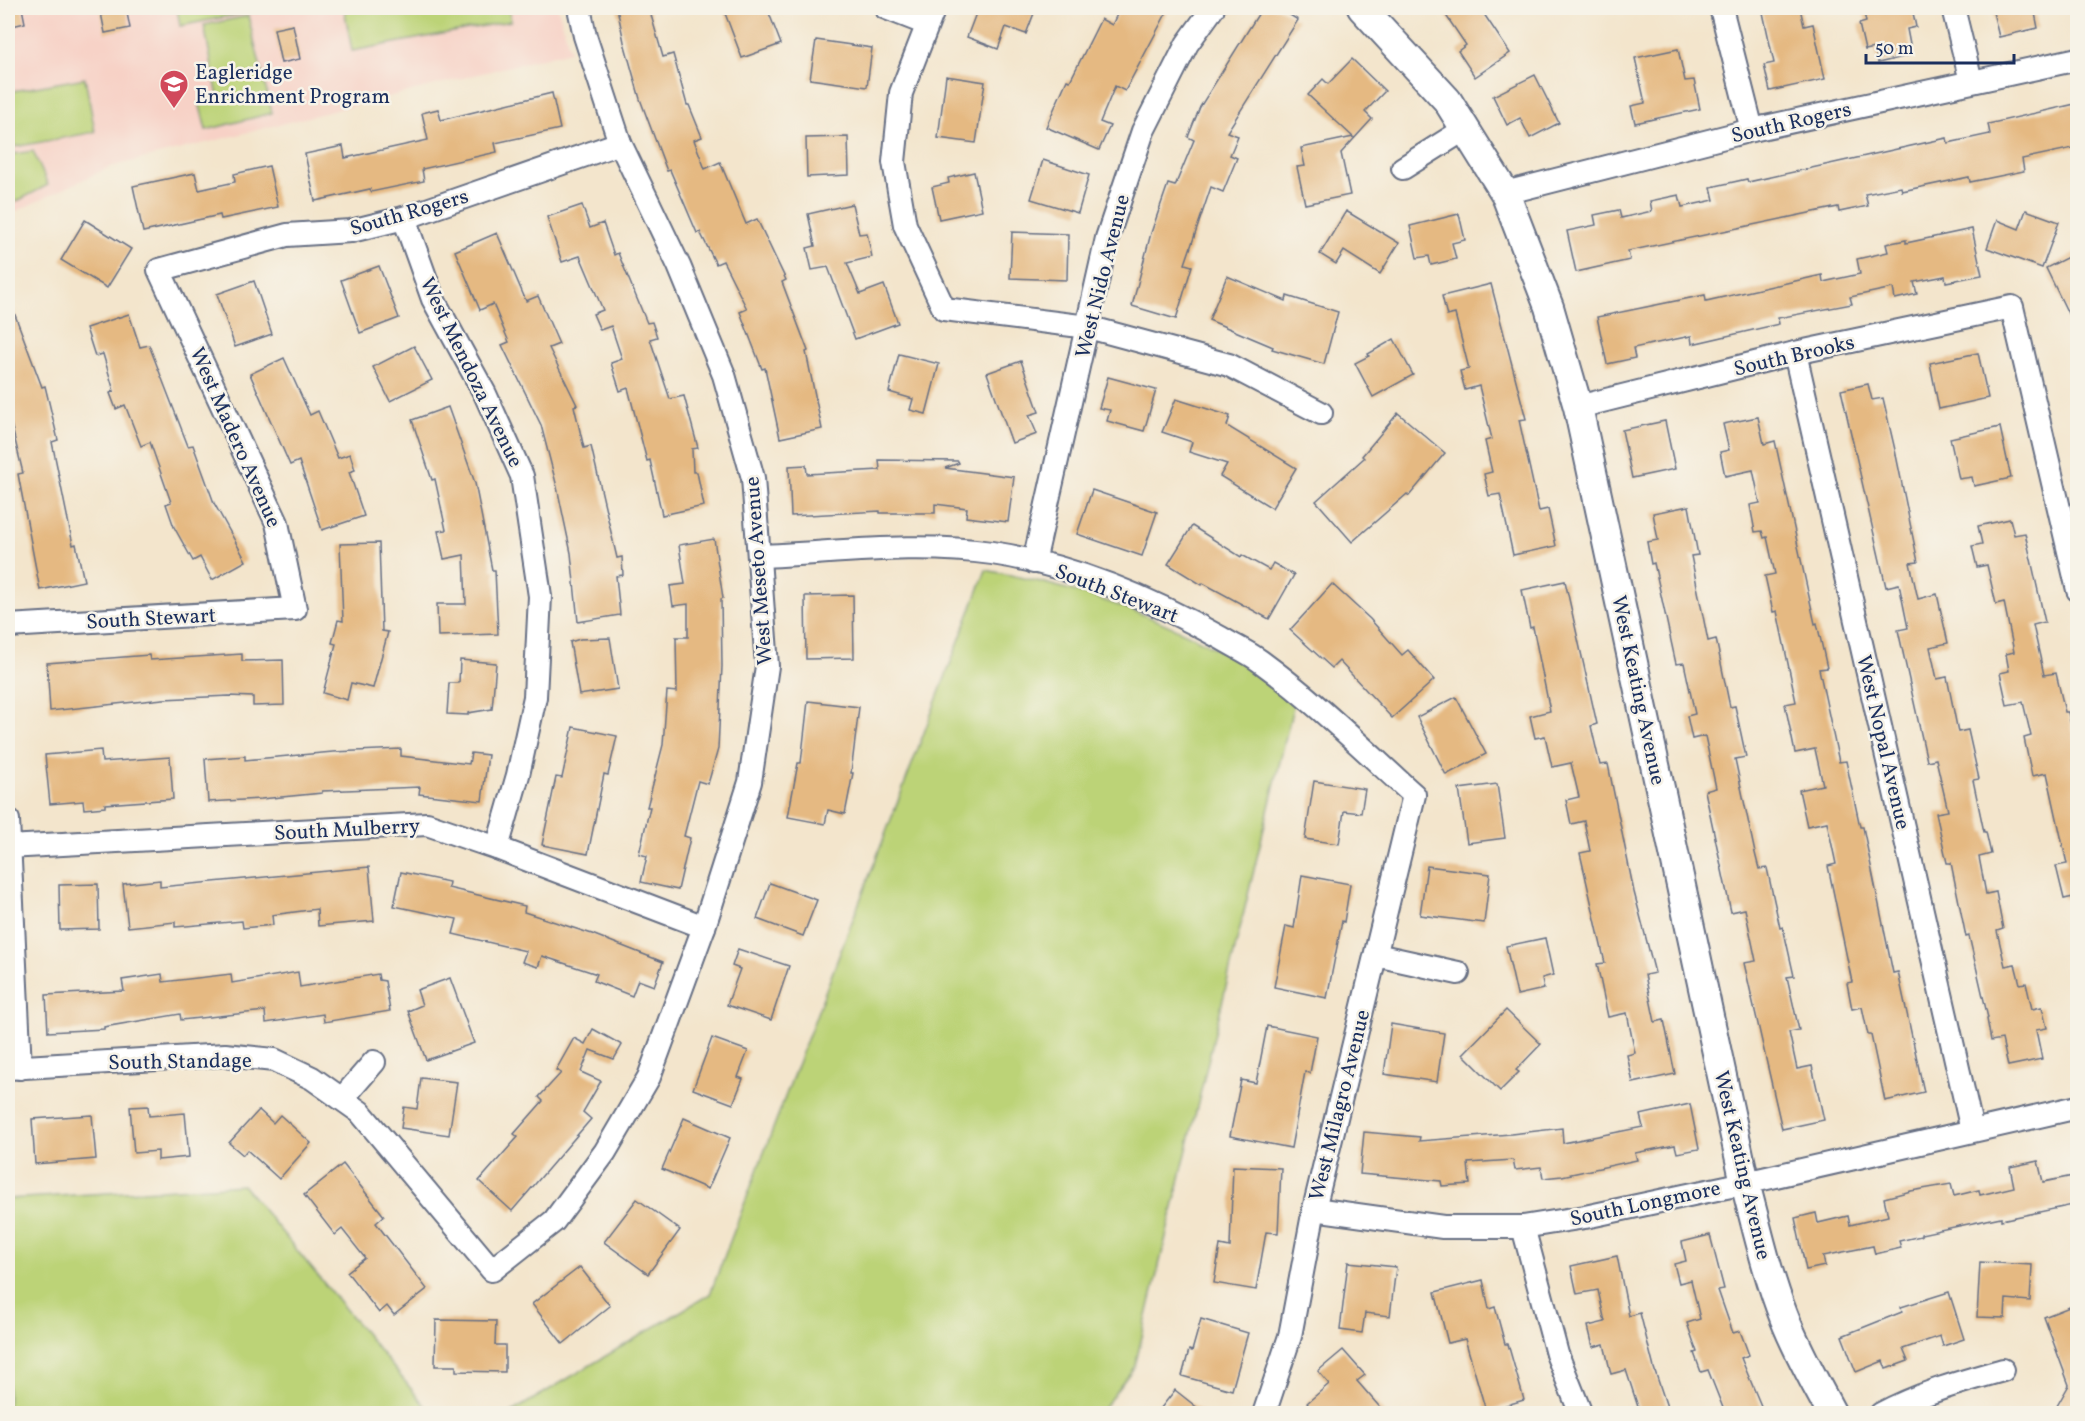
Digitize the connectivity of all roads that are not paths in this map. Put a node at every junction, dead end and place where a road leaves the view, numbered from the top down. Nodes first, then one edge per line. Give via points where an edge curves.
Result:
1 (579, 8) edge
2 (886, 8) edge
3 (1213, 8) edge
4 (1362, 8) edge
5 (1721, 8) edge
6 (1953, 8) edge
7 (931, 16) edge
8 (2078, 59) edge
9 (1971, 81) junction
10 (1465, 129) junction
11 (1752, 130) junction
12 (620, 143) junction
13 (1403, 168) dead end
14 (1505, 192) junction
15 (404, 218) junction
16 (159, 270) joint
17 (1088, 327) junction
18 (1796, 353) junction
19 (1578, 407) junction
20 (1321, 413) dead end
21 (760, 556) junction
22 (1034, 562) junction
23 (2078, 590) edge
24 (295, 609) joint
25 (8, 626) edge
26 (1414, 795) joint
27 (8, 820) edge
28 (9, 847) edge
29 (497, 848) junction
30 (704, 927) junction
31 (1376, 955) junction
32 (1458, 973) dead end
33 (374, 1062) dead end
34 (14, 1068) edge
35 (342, 1099) junction
36 (2078, 1107) edge
37 (1972, 1130) junction
38 (1745, 1183) junction
39 (1314, 1209) junction
40 (1523, 1227) junction
41 (492, 1270) joint
42 (2003, 1370) dead end
43 (1264, 1413) edge
44 (1581, 1413) edge
45 (1832, 1413) edge
46 (1881, 1413) edge

1 - 12 street, West Meseto Avenue
2 - 7 street
3 - 17 street, West Nido Avenue via 1187,44 1143,131 1107,238
4 - 10 street, West Keating Avenue via 1447,100
5 - 11 street
6 - 9 street
7 - 17 street via 901,93 894,162 905,225 944,309
8 - 9 street, South Rogers
9 - 11 street, South Rogers
10 - 13 street
10 - 14 street, West Keating Avenue
11 - 14 street, South Rogers
12 - 15 street, South Rogers
12 - 21 street, West Meseto Avenue via 679,266 724,375 753,478
14 - 19 street, West Keating Avenue via 1549,307
15 - 16 street, South Rogers via 351,231 287,236
15 - 29 street, West Mendoza Avenue via 433,299 485,394 522,476 540,596 535,697
16 - 24 street, West Madero Avenue via 277,523
17 - 20 street via 1229,365
17 - 22 street, West Nido Avenue
18 - 19 street, South Brooks
18 - 23 street, South Brooks via 2012,307
18 - 37 street, West Nopal Avenue
19 - 38 street, West Keating Avenue
21 - 22 street, South Stewart via 946,549
21 - 30 street, West Meseto Avenue via 767,666 750,782
22 - 26 street, South Stewart via 1144,599 1258,660
24 - 25 street, South Stewart
26 - 31 street, West Milagro Avenue
27 - 28 street
28 - 29 street, South Mulberry via 427,824
28 - 34 street
29 - 30 street, South Mulberry
30 - 41 street, West Meseto Avenue via 649,1077 605,1152 554,1221
31 - 32 street
31 - 39 street, West Milagro Avenue
33 - 35 street
34 - 35 street, South Standage via 225,1055 274,1060 312,1078
35 - 41 street, South Standage via 360,1112
36 - 37 street, South Longmore
37 - 38 street, South Longmore
38 - 40 street, South Longmore
38 - 45 street, West Keating Avenue via 1784,1318
39 - 40 street, South Longmore via 1443,1227
39 - 43 street, West Milagro Avenue via 1290,1335
40 - 44 street via 1557,1354
42 - 46 street via 1936,1390

